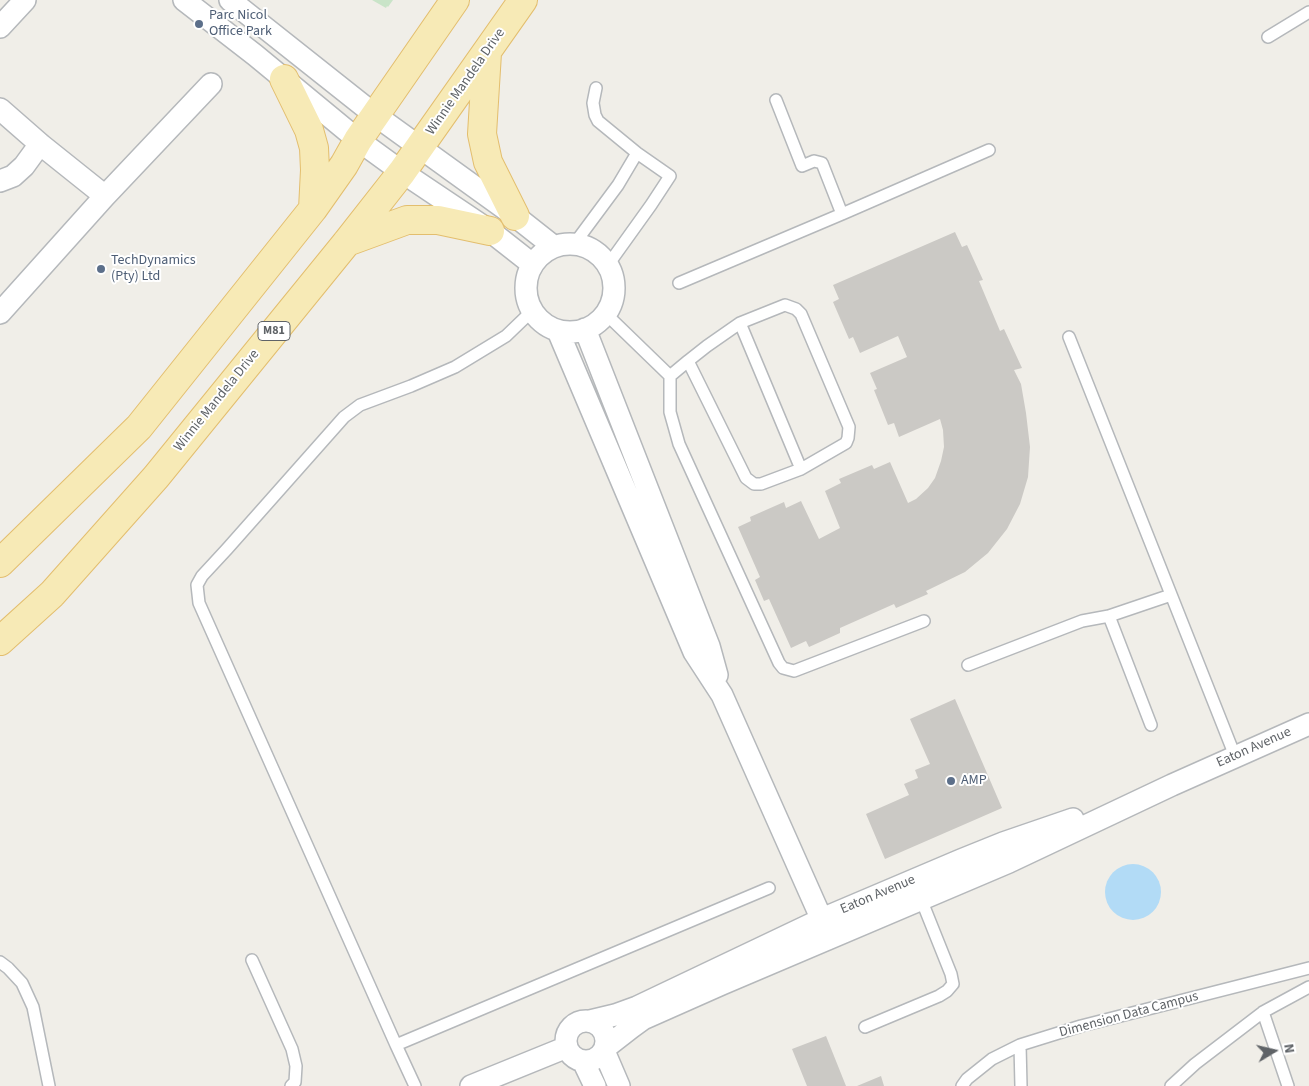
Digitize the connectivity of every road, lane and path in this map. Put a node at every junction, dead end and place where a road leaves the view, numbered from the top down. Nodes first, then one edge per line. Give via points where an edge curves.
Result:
1 (25, 0) edge
2 (184, 0) edge
3 (456, 0) edge
4 (523, 0) edge
5 (237, 6) edge
6 (1309, 12) edge
7 (0, 27) edge
8 (229, 34) junction
9 (1268, 37) dead end
10 (487, 51) junction
11 (284, 79) junction
12 (211, 84) dead end
13 (596, 88) dead end
14 (776, 100) dead end
15 (0, 109) edge
16 (375, 115) junction
17 (358, 140) junction
18 (40, 144) junction
19 (420, 148) junction
20 (988, 150) dead end
21 (637, 153) junction
22 (402, 172) junction
23 (0, 181) edge
24 (105, 196) junction
25 (312, 209) junction
26 (842, 214) junction
27 (515, 216) junction
28 (490, 231) junction
29 (347, 242) junction
30 (575, 243) junction
31 (553, 246) junction
32 (532, 264) junction
33 (608, 265) junction
34 (679, 283) dead end
35 (532, 311) junction
36 (0, 314) edge
37 (606, 314) junction
38 (740, 323) junction
39 (585, 330) junction
40 (558, 331) junction
41 (1069, 337) dead end
42 (688, 361) junction
43 (670, 376) junction
44 (801, 469) junction
45 (0, 562) edge
46 (1171, 595) junction
47 (1109, 616) junction
48 (924, 621) dead end
49 (0, 641) edge
50 (968, 665) dead end
51 (722, 695) junction
52 (1309, 724) edge
53 (1151, 725) dead end
54 (1235, 756) junction
55 (1172, 785) junction
56 (769, 888) dead end
57 (921, 900) junction
58 (826, 929) junction
59 (252, 960) dead end
60 (0, 962) edge
61 (1309, 968) edge
62 (1309, 987) edge
63 (1262, 1012) junction
64 (590, 1020) junction
65 (865, 1027) dead end
66 (396, 1044) junction
67 (1020, 1045) junction
68 (605, 1050) junction
69 (575, 1054) junction
70 (49, 1086) edge
71 (292, 1086) edge
72 (415, 1086) edge
73 (471, 1086) edge
74 (595, 1086) edge
75 (619, 1086) edge
76 (962, 1086) edge
77 (1021, 1086) edge
78 (1171, 1086) edge
79 (1288, 1086) edge

1 - 7 street
2 - 8 street
3 - 16 main road
4 - 10 main road, Winnie Mandela Drive / M81
5 - 8 street
5 - 16 street
6 - 9 lane
8 - 11 street
10 - 19 main road, Winnie Mandela Drive / M81
10 - 27 main road via 482,134 488,162
11 - 17 street
11 - 25 main road via 309,130 314,148
12 - 24 street
13 - 21 lane via 592,103 598,121
14 - 26 lane via 802,166 814,161 822,163
15 - 18 street
16 - 17 main road
16 - 19 street
17 - 22 street
17 - 25 main road
18 - 23 street via 24,166 13,176
18 - 24 street
19 - 22 main road, Winnie Mandela Drive / M81
19 - 27 street
20 - 26 lane
21 - 30 lane via 618,185
21 - 33 lane via 670,176
22 - 28 street
22 - 29 main road, Winnie Mandela Drive / M81
24 - 36 street
25 - 45 main road via 139,426
26 - 34 lane
27 - 31 street
28 - 29 main road via 438,220 406,220
28 - 32 street
29 - 49 main road, Winnie Mandela Drive / M81 via 156,477 52,594
30 - 31 street
30 - 33 street via 588,247
31 - 32 street
32 - 35 street via 526,279 526,296
33 - 37 street via 614,290
35 - 40 street via 543,323
35 - 66 lane via 506,336 455,367 360,405 344,417 197,585 199,603
37 - 39 street
37 - 43 lane
38 - 42 lane
38 - 44 lane
38 - 44 lane via 785,305 796,309 846,418 849,427 846,443
39 - 40 street
39 - 51 street via 709,646
40 - 51 street via 694,652
41 - 46 lane
42 - 43 lane
42 - 44 lane via 746,478 754,484 761,484
43 - 48 lane via 670,412 679,444 783,668 794,671
46 - 47 lane
46 - 54 lane
47 - 50 lane via 1082,621
47 - 53 lane
51 - 58 street
52 - 54 street, Eaton Avenue
54 - 55 street, Eaton Avenue
55 - 57 street, Eaton Avenue
55 - 58 street, Eaton Avenue via 961,860
56 - 66 lane
57 - 58 street, Eaton Avenue
57 - 65 lane via 953,984 939,996
58 - 64 street, Eaton Avenue via 637,1007
58 - 68 street, Eaton Avenue via 643,1020
59 - 71 lane via 292,1049 296,1066
60 - 70 lane via 22,983 33,1007
61 - 67 lane, Dimension Data Campus via 1081,1026
62 - 63 lane
63 - 78 lane
63 - 79 lane
64 - 68 street via 604,1031
64 - 69 street via 574,1024 568,1031 566,1039
66 - 72 lane
67 - 76 lane, Dimension Data Campus via 992,1059
67 - 77 lane
68 - 69 street via 595,1060
68 - 75 street
69 - 73 street
69 - 74 street

